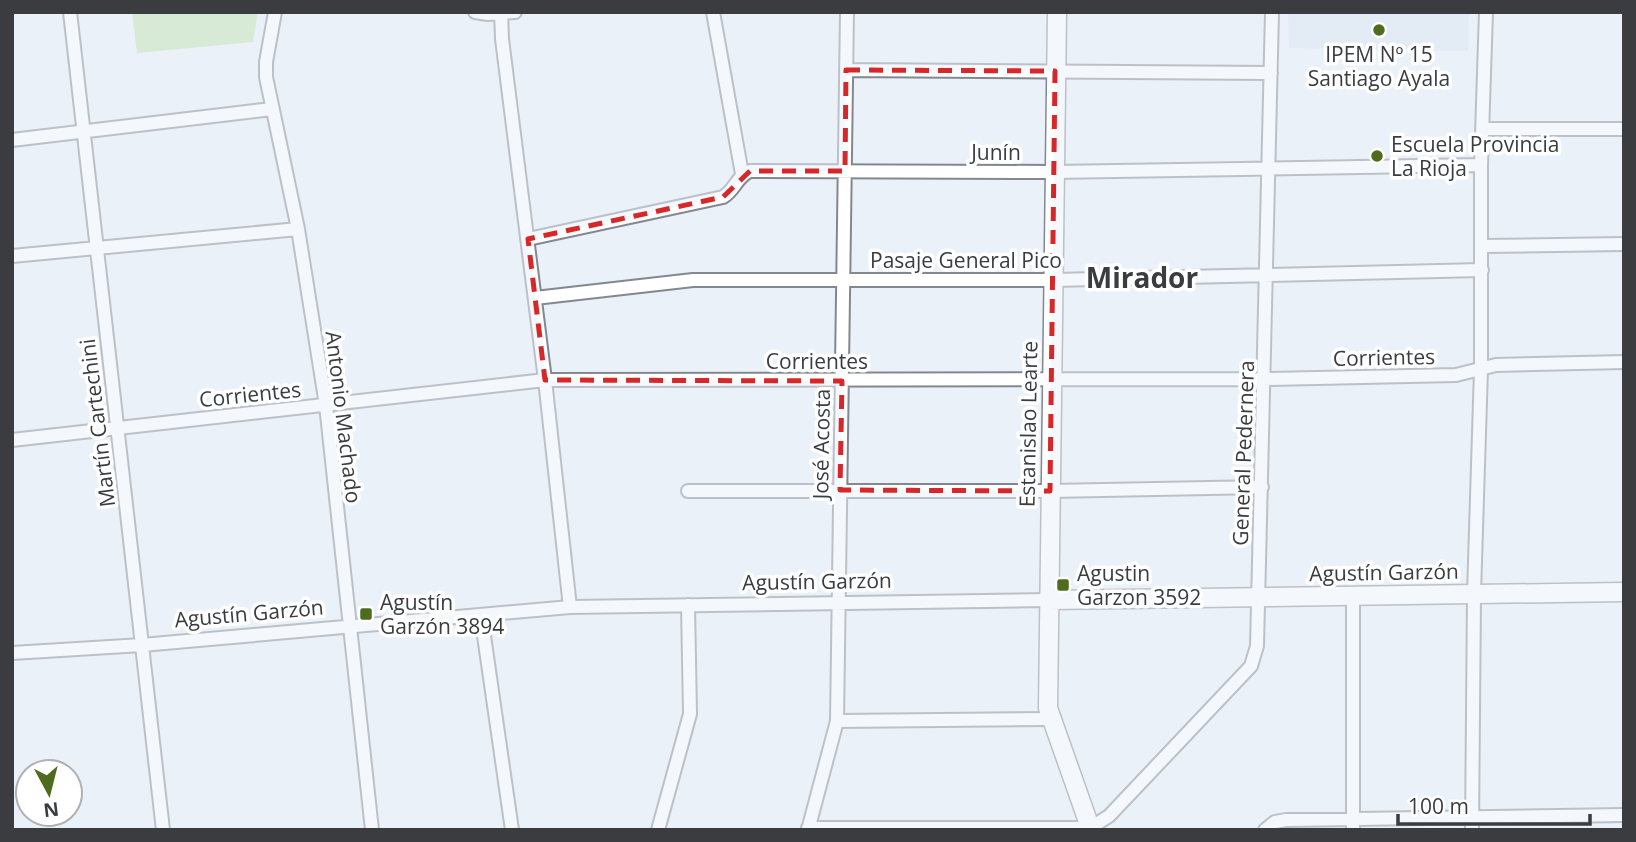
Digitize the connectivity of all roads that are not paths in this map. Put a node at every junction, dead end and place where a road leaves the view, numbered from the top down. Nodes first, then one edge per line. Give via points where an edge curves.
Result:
1 (70, 12) edge
2 (275, 12) edge
3 (475, 12) edge
4 (515, 12) edge
5 (713, 12) edge
6 (847, 12) edge
7 (1057, 12) edge
8 (1272, 12) edge
9 (1486, 12) edge
10 (501, 13) edge
11 (846, 71) junction
12 (1055, 71) junction
13 (1271, 73) junction
14 (272, 109) junction
15 (1483, 129) junction
16 (1624, 129) edge
17 (83, 132) junction
18 (12, 140) edge
19 (1481, 165) junction
20 (1269, 169) junction
21 (845, 171) junction
22 (1054, 172) junction
23 (741, 174) junction
24 (298, 229) junction
25 (528, 239) junction
26 (1624, 244) edge
27 (1483, 246) junction
28 (96, 248) junction
29 (12, 256) edge
30 (1482, 270) junction
31 (1267, 275) junction
32 (843, 280) junction
33 (1053, 280) junction
34 (535, 298) junction
35 (1624, 362) edge
36 (1480, 369) junction
37 (1052, 378) junction
38 (1265, 379) junction
39 (545, 380) junction
40 (842, 381) junction
41 (326, 405) junction
42 (118, 428) junction
43 (12, 440) edge
44 (1262, 487) junction
45 (840, 490) junction
46 (688, 491) dead end
47 (1050, 491) junction
48 (1624, 592) edge
49 (1474, 594) junction
50 (1353, 596) junction
51 (1258, 597) junction
52 (1049, 600) junction
53 (837, 603) junction
54 (688, 605) junction
55 (570, 607) junction
56 (481, 615) junction
57 (349, 627) junction
58 (142, 645) junction
59 (12, 653) edge
60 (1050, 719) junction
61 (838, 721) junction
62 (1624, 815) edge
63 (1472, 823) edge
64 (1353, 824) edge
65 (808, 829) edge
66 (1091, 829) edge
67 (163, 830) edge
68 (372, 830) edge
69 (512, 830) edge
70 (658, 830) edge
71 (1265, 830) edge

1 - 17 street, Martín Cartechini
2 - 14 street, Antonio Machado via 266,62
3 - 10 street
4 - 10 street
5 - 23 street
6 - 11 street, José Acosta
7 - 12 main road, Estanislao Learte
8 - 13 street, General Pedernera
9 - 15 street
10 - 25 street
11 - 12 street
11 - 21 street, José Acosta
12 - 13 street
12 - 22 main road, Estanislao Learte
13 - 20 street, General Pedernera
14 - 17 street
14 - 24 street, Antonio Machado
15 - 16 street
15 - 19 street
17 - 18 street
17 - 28 street, Martín Cartechini
19 - 20 street, Junín
19 - 27 street
20 - 22 street, Junín
20 - 31 street, General Pedernera
21 - 22 street, Junín
21 - 23 street, Junín
21 - 32 street, José Acosta
22 - 33 main road, Estanislao Learte
23 - 25 street via 723,197
24 - 28 street
24 - 41 street, Antonio Machado
25 - 34 street
26 - 27 street
27 - 30 street
28 - 29 street
28 - 42 street, Martín Cartechini
30 - 31 street, Pasaje General Pico
30 - 36 street
31 - 33 street, Pasaje General Pico
31 - 38 street, General Pedernera
32 - 33 street, Pasaje General Pico
32 - 34 street, Pasaje General Pico via 693,280
32 - 40 street, José Acosta
33 - 37 main road, Estanislao Learte
34 - 39 street
35 - 36 street, Corrientes
36 - 38 street, Corrientes via 1455,375
36 - 49 street
37 - 38 street, Corrientes
37 - 40 street, Corrientes
37 - 47 main road, Estanislao Learte
38 - 44 street, General Pedernera
39 - 40 street, Corrientes
39 - 41 street, Corrientes
39 - 55 street
40 - 45 street, José Acosta
41 - 42 street, Corrientes
41 - 57 street, Antonio Machado
42 - 43 street, Corrientes
42 - 58 street, Martín Cartechini
44 - 47 street
44 - 51 street, General Pedernera
45 - 46 street
45 - 47 street
45 - 53 street, José Acosta
47 - 52 main road, Estanislao Learte
48 - 49 main road, Agustín Garzón
49 - 50 main road, Agustín Garzón
49 - 63 street
50 - 51 main road, Agustín Garzón
50 - 64 street
51 - 52 main road, Agustín Garzón
51 - 66 street, General Pedernera via 1257,646 1251,666 1110,816
52 - 53 street, Agustín Garzón
52 - 60 main road, Estanislao Learte
53 - 54 street, Agustín Garzón
53 - 61 street, José Acosta
54 - 55 street, Agustín Garzón
54 - 70 street via 690,714
55 - 56 street, Agustín Garzón
56 - 57 street, Agustín Garzón
56 - 69 street
57 - 58 street, Agustín Garzón
57 - 68 street, Antonio Machado
58 - 59 street, Agustín Garzón
58 - 67 street, Martín Cartechini
60 - 61 street
60 - 66 main road, Estanislao Learte
61 - 65 street, José Acosta
62 - 63 street
63 - 64 street
64 - 71 street via 1286,820
65 - 66 street

